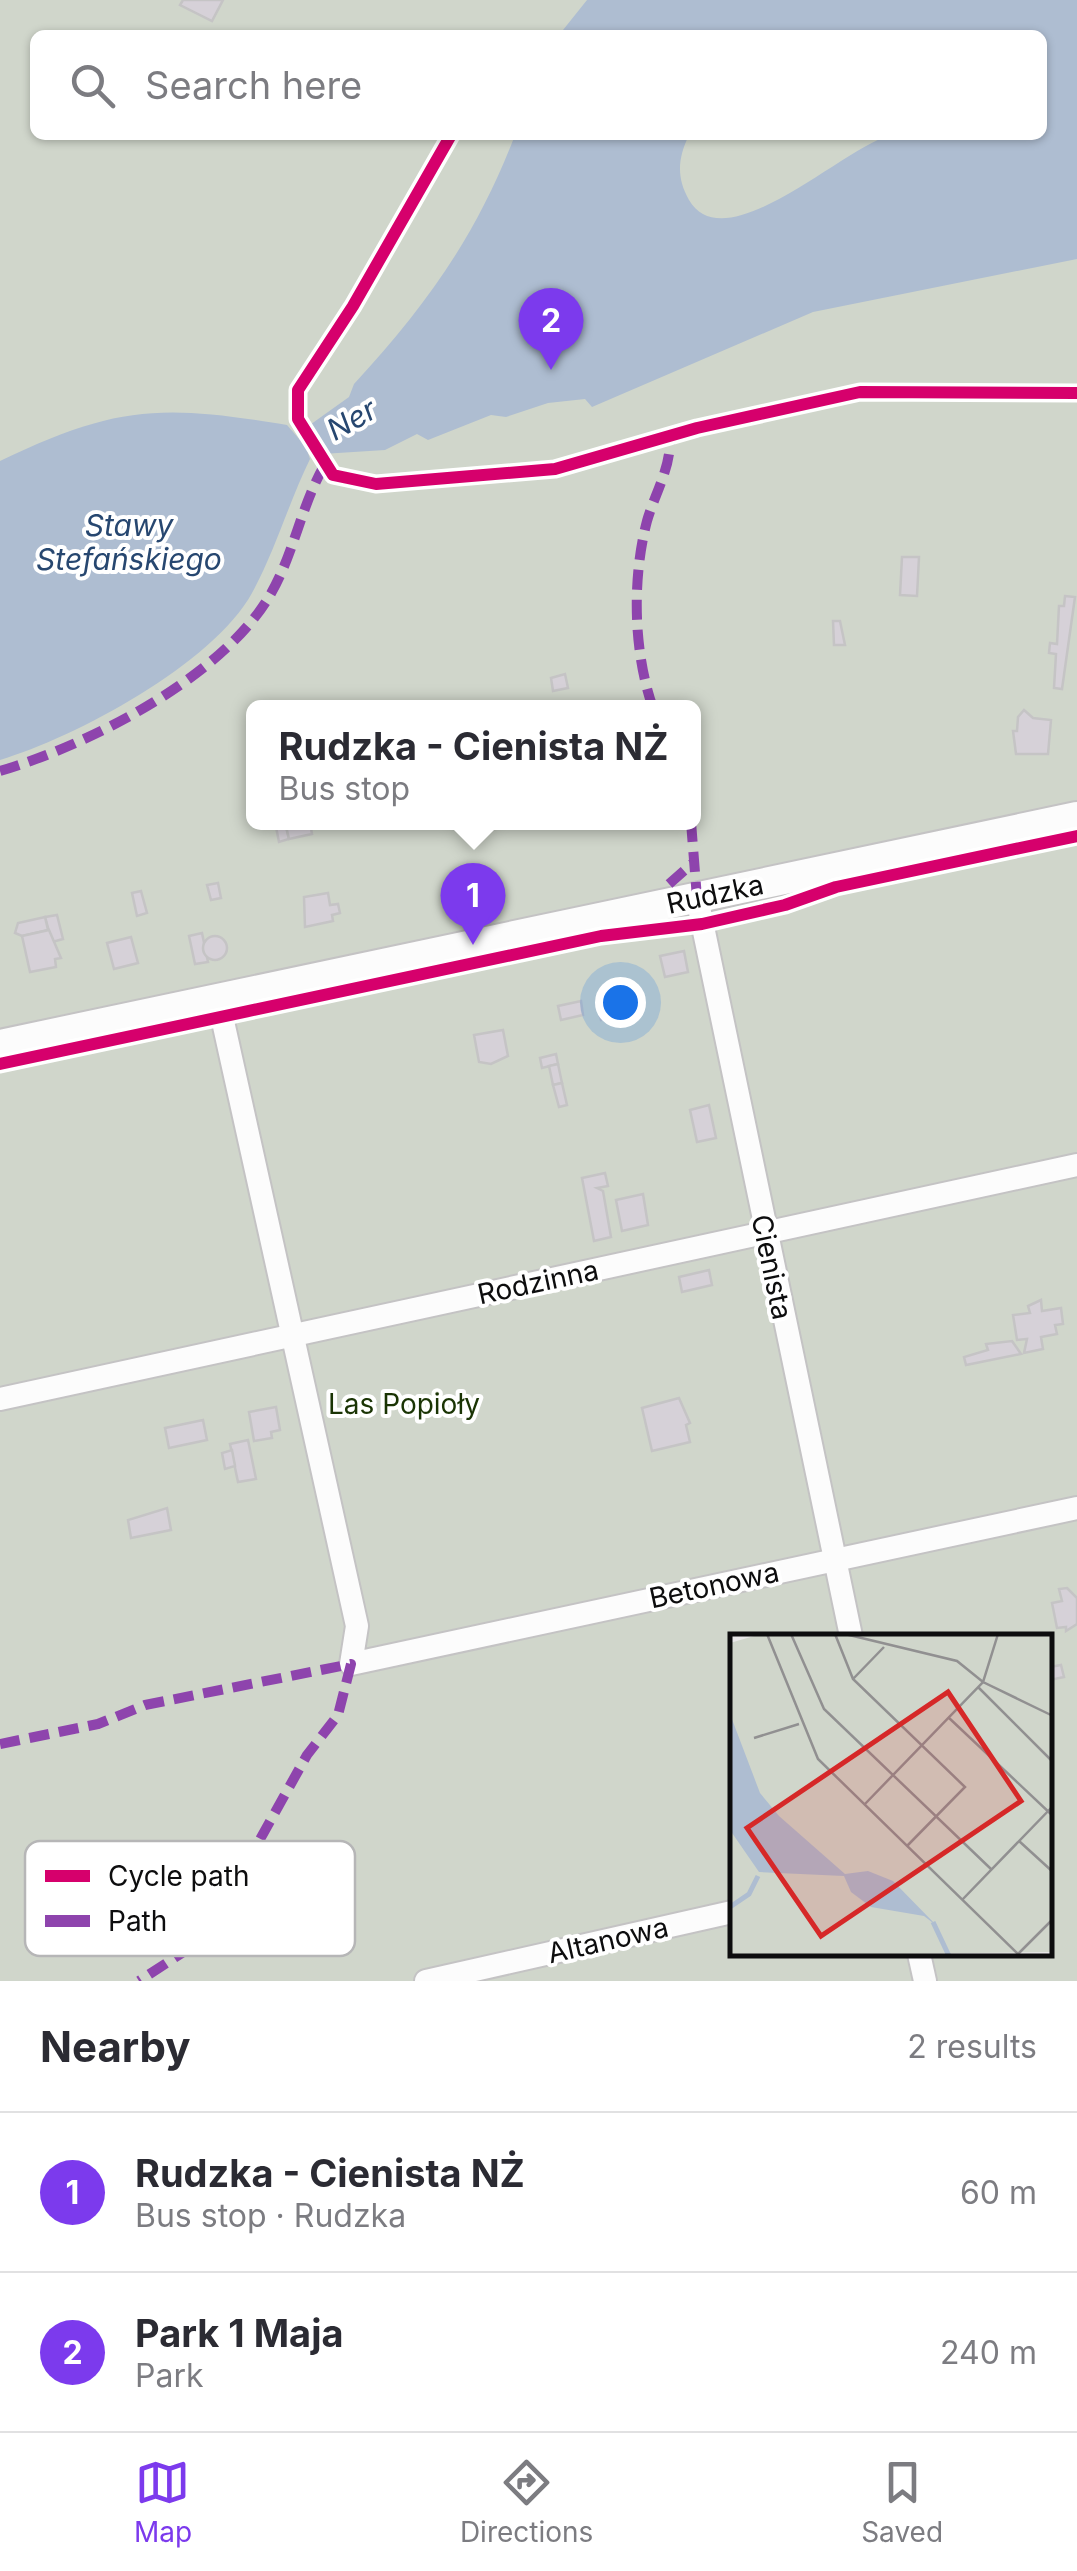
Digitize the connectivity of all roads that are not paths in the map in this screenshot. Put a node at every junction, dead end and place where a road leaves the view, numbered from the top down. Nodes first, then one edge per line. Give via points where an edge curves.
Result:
1 (1077, 817) edge
2 (697, 898) junction
3 (218, 999) junction
4 (0, 1045) edge
5 (1077, 1165) edge
6 (764, 1232) junction
7 (294, 1335) junction
8 (0, 1398) edge
9 (1077, 1508) edge
10 (834, 1560) junction
11 (851, 1634) edge
12 (730, 1912) edge
13 (920, 1956) edge
14 (426, 1981) edge
15 (925, 1981) edge

1 - 2 street, Rudzka
2 - 3 street, Rudzka
2 - 6 street, Cienista
3 - 4 street, Rudzka
3 - 7 street
5 - 6 street, Rodzinna
6 - 7 street, Rodzinna
6 - 10 street, Cienista
7 - 8 street, Rodzinna
7 - 10 street, Betonowa via 357,1626 350,1664
9 - 10 street, Betonowa
10 - 11 street, Cienista
12 - 14 street, Altanowa
13 - 15 street

